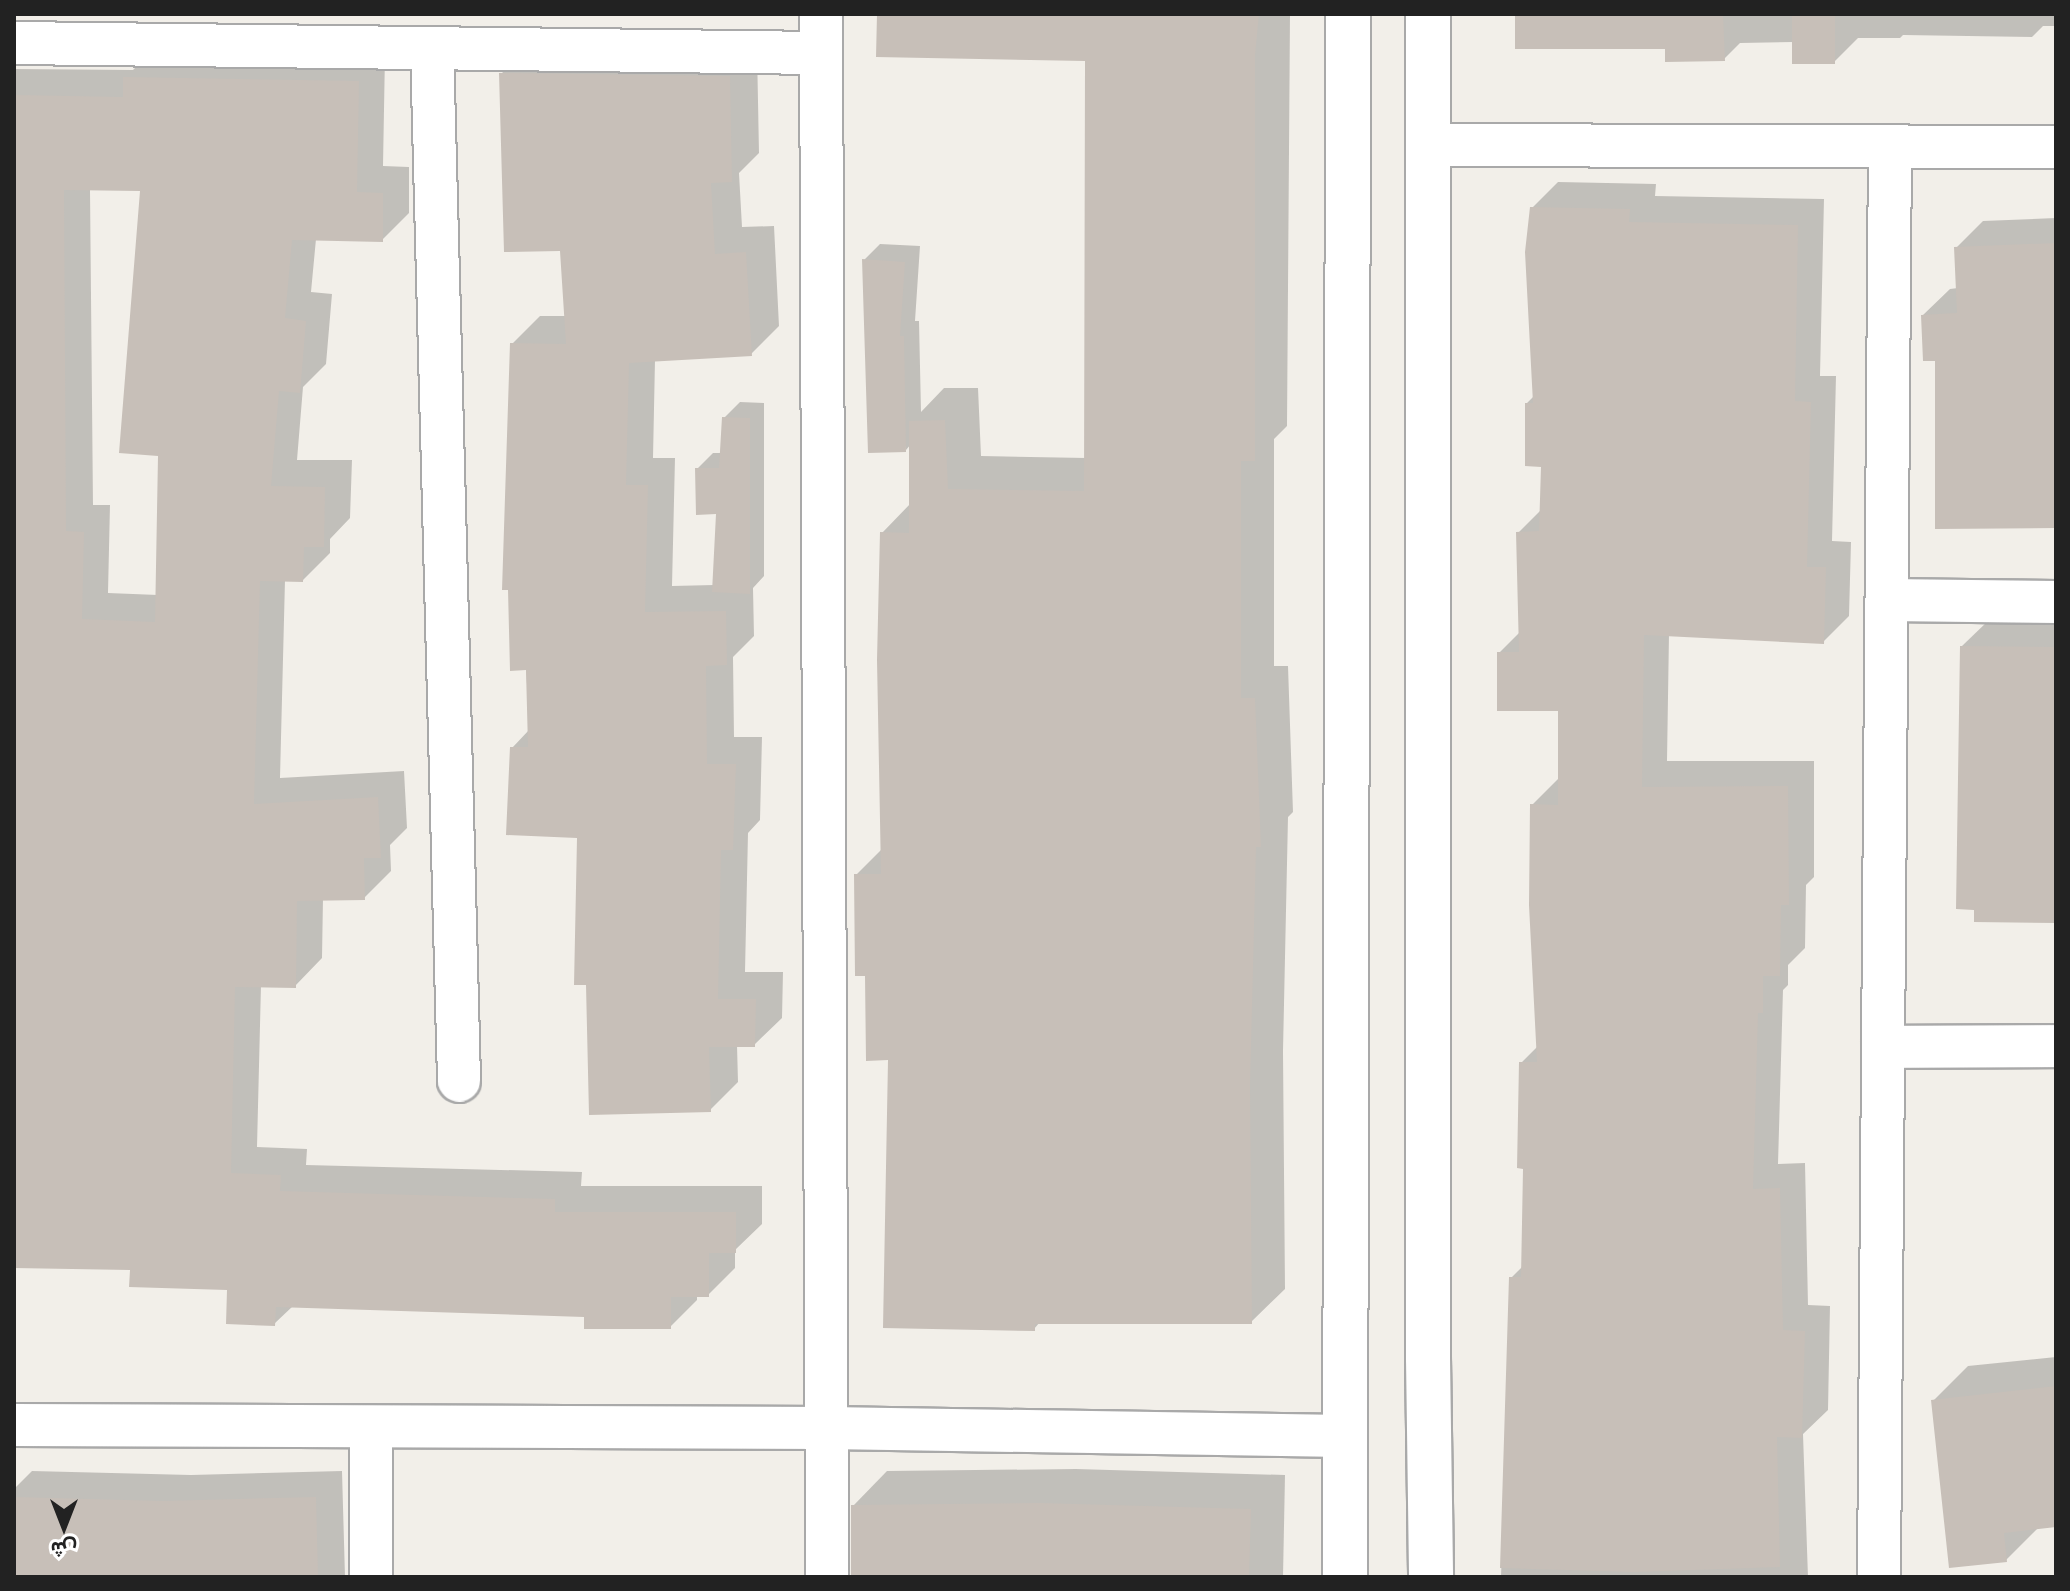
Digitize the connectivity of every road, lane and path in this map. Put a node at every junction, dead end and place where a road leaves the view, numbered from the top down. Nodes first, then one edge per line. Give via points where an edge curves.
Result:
1 (1348, 14) edge
2 (1428, 14) edge
3 (113, 29) edge
4 (821, 34) edge
5 (14, 43) edge
6 (432, 48) junction
7 (1428, 145) junction
8 (1890, 146) junction
9 (2056, 147) edge
10 (1887, 600) junction
11 (2056, 602) edge
12 (2056, 1046) edge
13 (1883, 1047) junction
14 (459, 1081) dead end
15 (14, 1425) edge
16 (371, 1428) junction
17 (828, 1428) junction
18 (1345, 1436) junction
19 (371, 1577) edge
20 (827, 1577) edge
21 (1345, 1577) edge
22 (1375, 1577) edge
23 (1431, 1577) edge
24 (1879, 1577) edge

1 - 18 street
2 - 7 street
3 - 5 street
3 - 6 street
4 - 6 street
4 - 17 street
6 - 14 street
7 - 8 street
7 - 23 street
8 - 9 street
8 - 10 street
10 - 11 street
10 - 13 street
12 - 13 street
13 - 24 street
15 - 16 street
16 - 17 street
16 - 19 street
17 - 18 street
17 - 20 street
18 - 21 street
18 - 22 street

